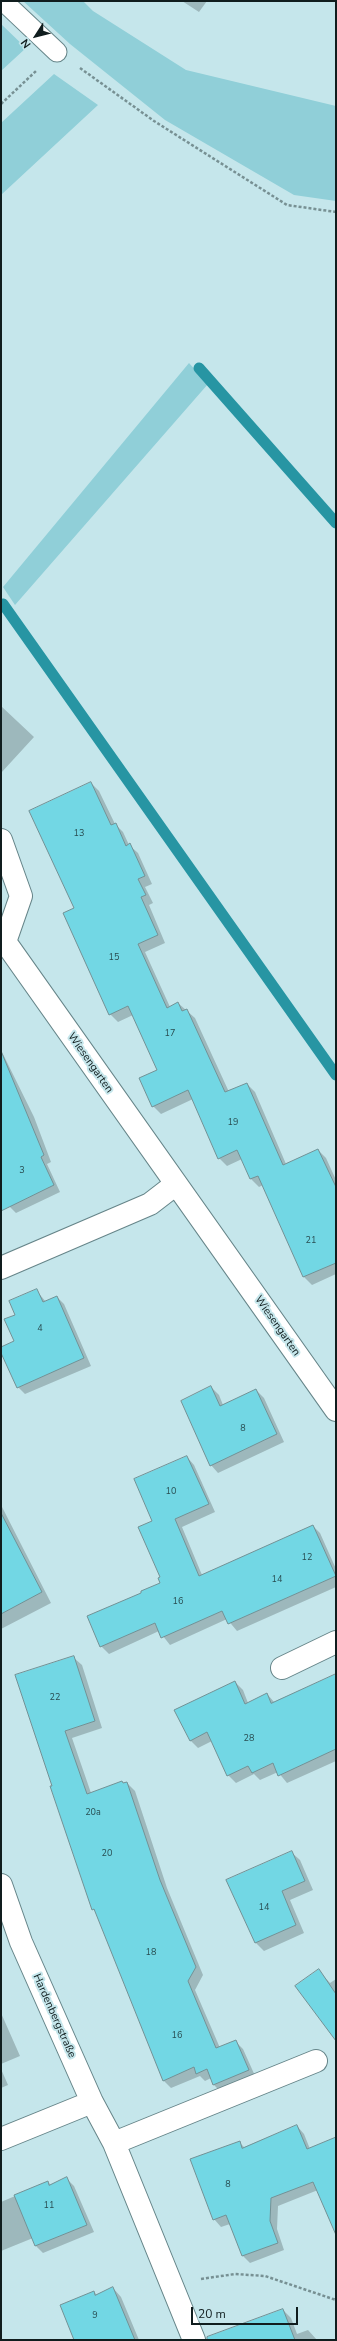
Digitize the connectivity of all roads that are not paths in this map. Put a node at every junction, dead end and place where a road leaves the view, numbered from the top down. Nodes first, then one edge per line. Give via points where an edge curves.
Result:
1 (4, 1) edge
2 (57, 52) road end
3 (1, 840) edge
4 (3, 939) edge
5 (176, 1184) junction
6 (1, 1268) edge
7 (336, 1410) edge
8 (336, 1642) edge
9 (282, 1668) dead end
10 (1, 1885) edge
11 (316, 2061) dead end
12 (92, 2102) junction
13 (1, 2139) edge
14 (114, 2143) junction
15 (194, 2340) edge

1 - 2 lane
3 - 4 street, Wiesengarten via 21,896
4 - 5 street, Wiesengarten
5 - 6 street via 150,1204
5 - 7 street, Wiesengarten
8 - 9 street
10 - 12 street, Hardenbergstraße via 21,1942
11 - 14 street
12 - 13 street
12 - 14 street, Hardenbergstraße
14 - 15 street, Hardenbergstraße

